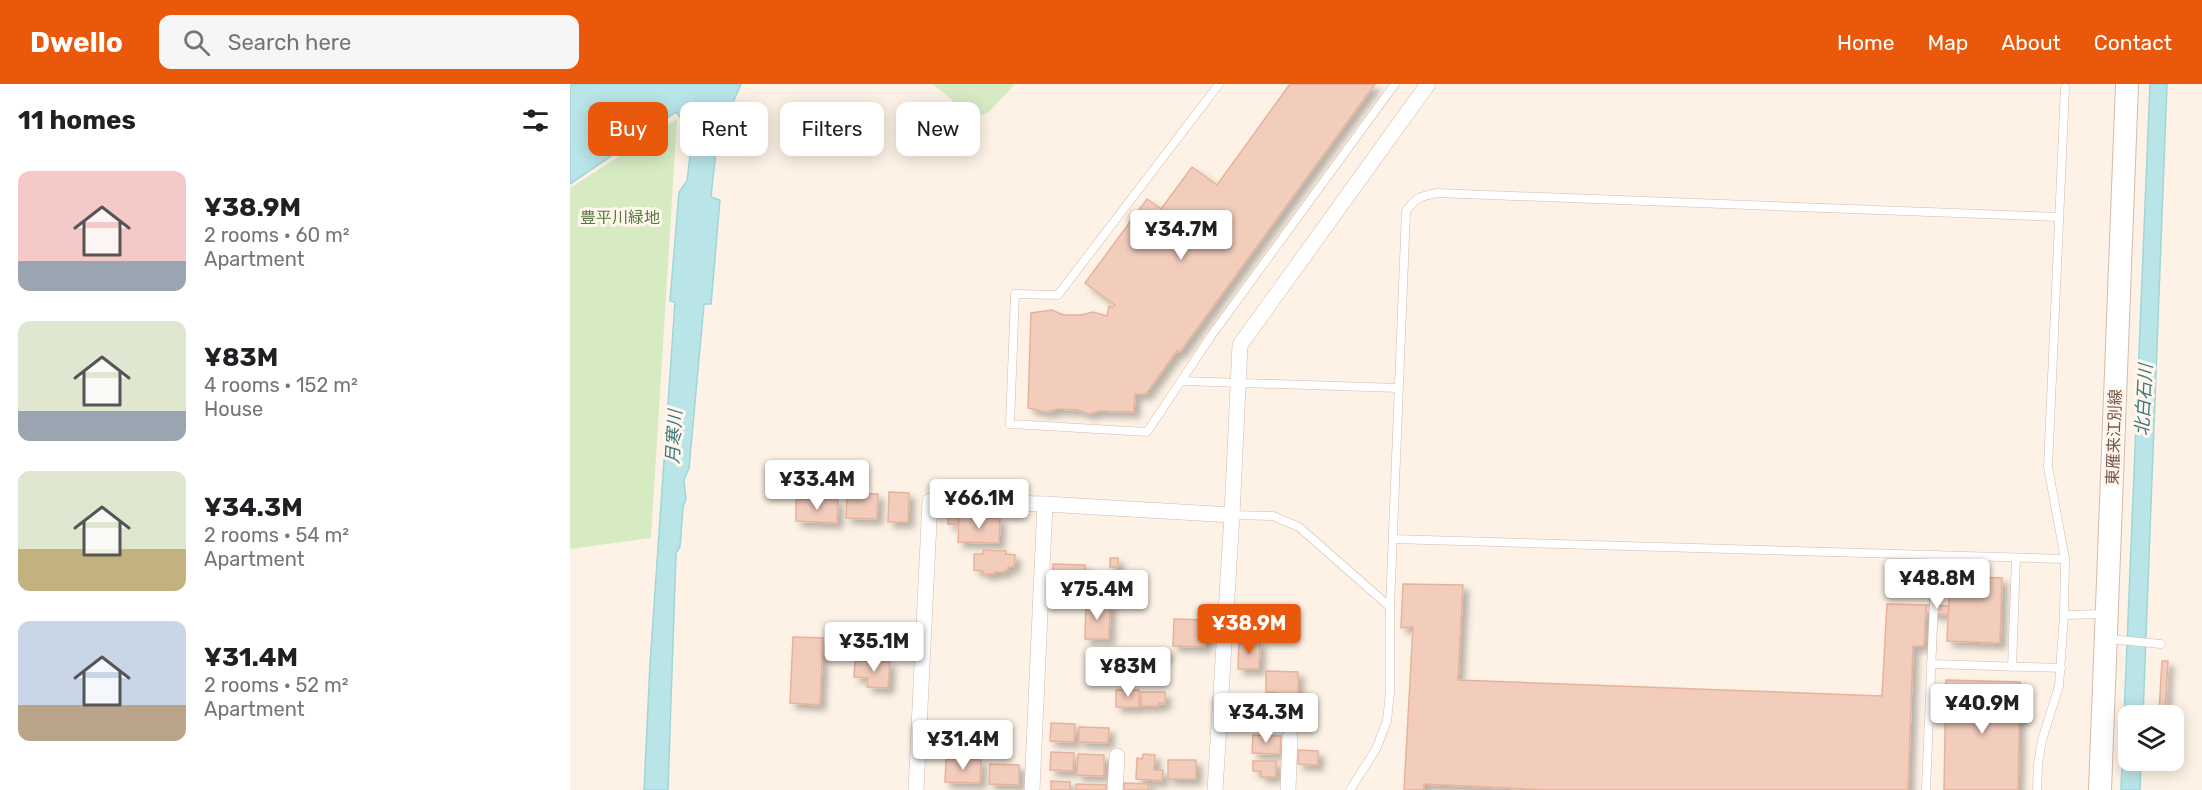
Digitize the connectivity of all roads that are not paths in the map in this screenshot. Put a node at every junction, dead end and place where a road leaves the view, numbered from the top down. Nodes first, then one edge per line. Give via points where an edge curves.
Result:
1 (1219, 84) edge
2 (1395, 84) edge
3 (1428, 84) edge
4 (2127, 84) edge
5 (2065, 88) dead end
6 (2058, 217) junction
7 (1181, 381) junction
8 (1236, 384) junction
9 (1398, 388) junction
10 (1045, 504) junction
11 (1232, 515) junction
12 (1393, 539) junction
13 (1936, 555) junction
14 (2016, 558) junction
15 (2065, 559) junction
16 (1390, 607) junction
17 (2107, 614) junction
18 (2064, 615) junction
19 (2113, 640) junction
20 (2161, 644) dead end
21 (1931, 664) junction
22 (2012, 667) junction
23 (2061, 668) junction
24 (1290, 737) dead end
25 (1117, 756) dead end
26 (1926, 789) edge
27 (916, 790) edge
28 (1032, 790) edge
29 (1115, 790) edge
30 (1215, 790) edge
31 (1288, 790) edge
32 (1350, 790) edge
33 (2037, 790) edge
34 (2100, 790) edge

1 - 7 lane via 1058,295 1015,294 1010,424 1147,432
2 - 7 lane
3 - 8 street via 1240,345
4 - 17 main road, 東雁来江別線
5 - 6 lane
6 - 9 lane via 1437,193 1420,196 1406,212
6 - 15 lane via 2048,467
7 - 8 lane
8 - 9 lane
8 - 11 street
9 - 12 lane
10 - 11 street
10 - 27 street via 930,501
10 - 28 street
11 - 16 lane via 1273,516 1299,527
11 - 30 street
12 - 13 lane
12 - 16 lane
13 - 14 lane
13 - 21 lane
14 - 15 lane
14 - 22 lane
15 - 18 lane
16 - 32 lane via 1387,721 1376,749
17 - 18 lane
17 - 19 main road, 東雁来江別線
18 - 23 lane
19 - 20 lane
19 - 34 main road, 東雁来江別線
21 - 22 lane
21 - 26 lane
22 - 23 lane
23 - 33 lane via 2060,686 2042,740
24 - 31 street
25 - 29 street

